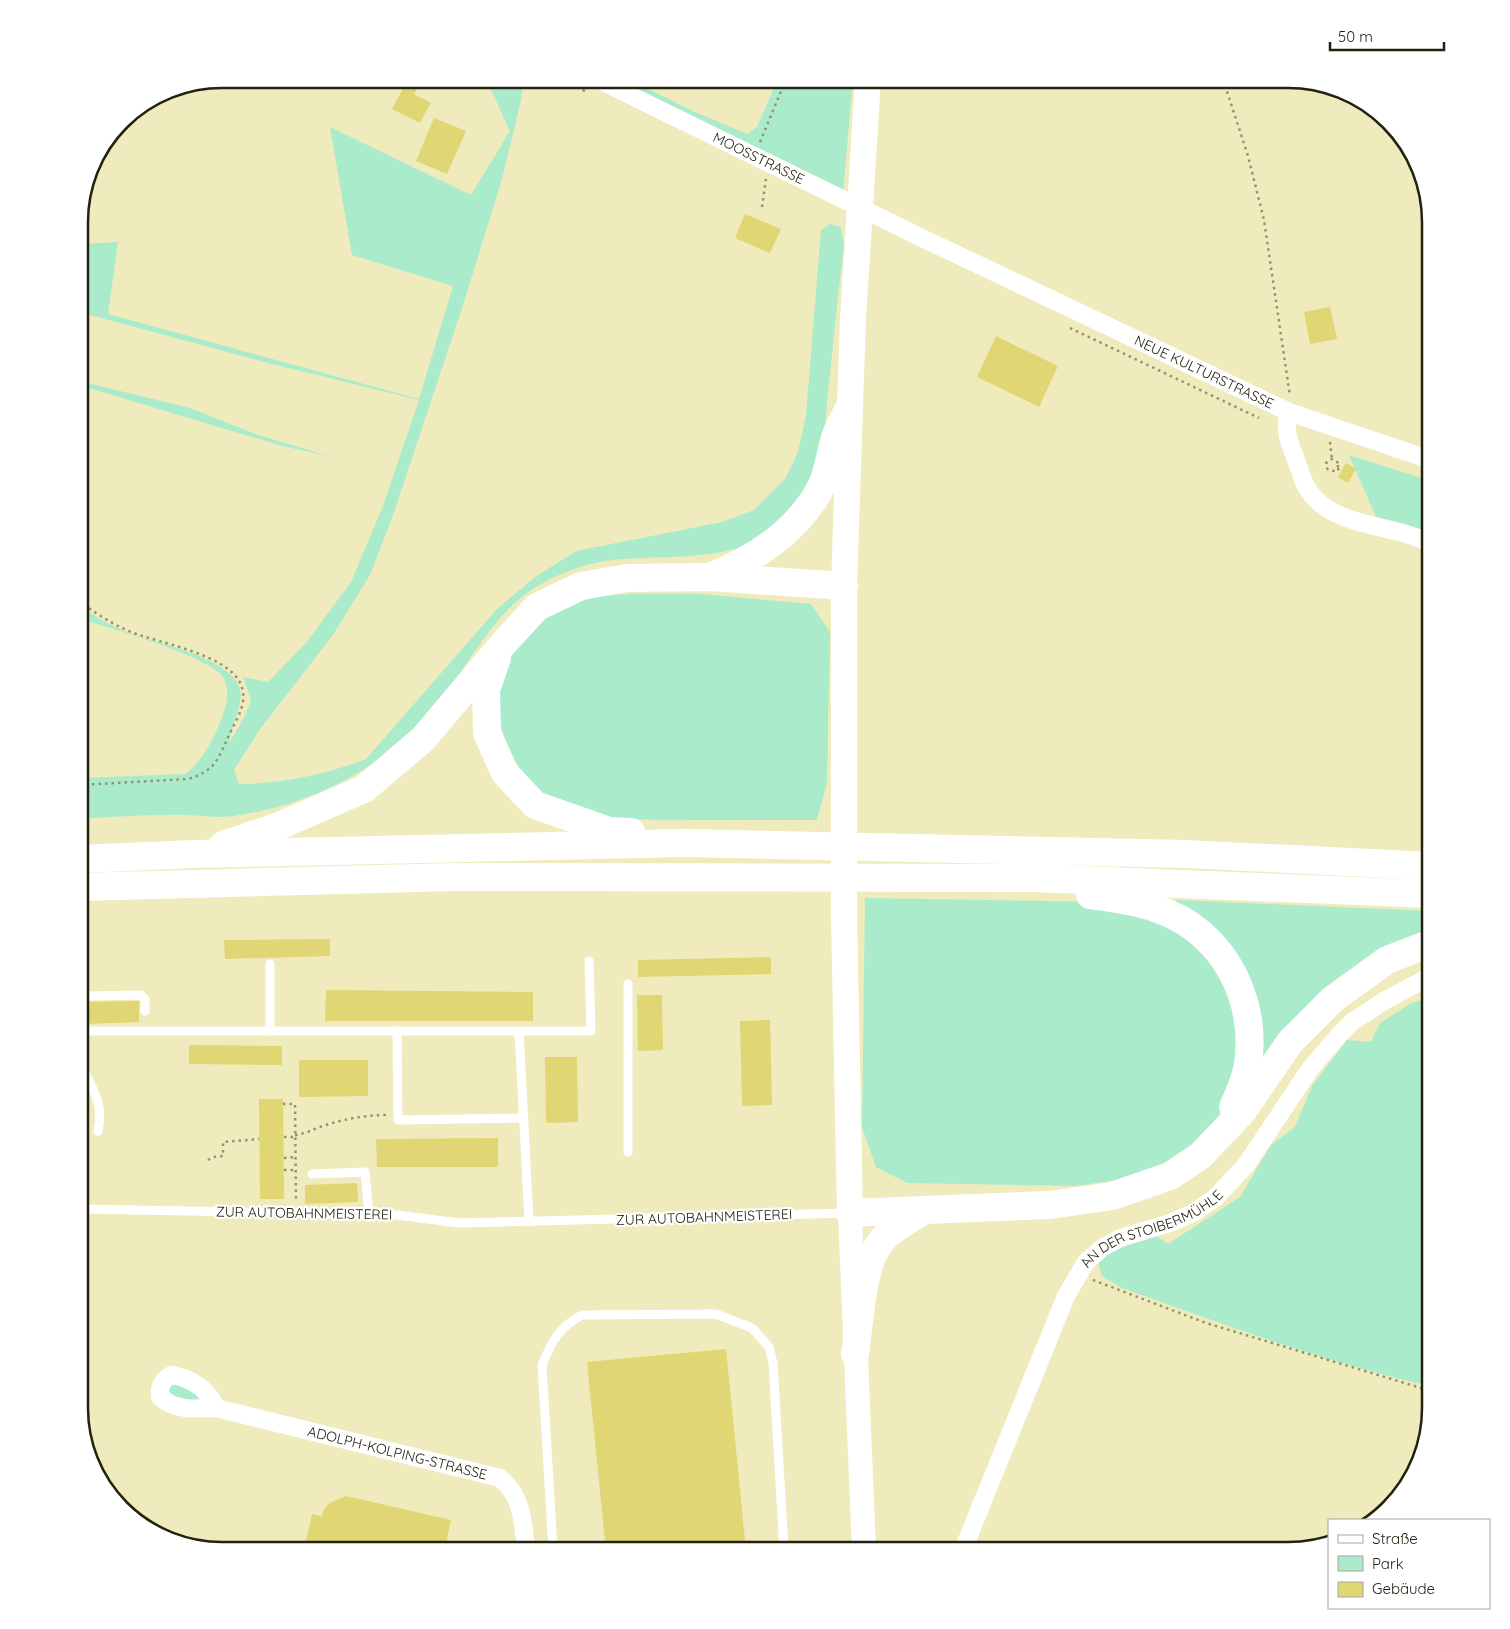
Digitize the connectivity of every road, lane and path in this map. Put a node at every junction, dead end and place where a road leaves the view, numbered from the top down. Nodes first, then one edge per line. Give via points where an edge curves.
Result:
1 (615, 88) edge
2 (783, 88) edge
3 (867, 88) edge
4 (1226, 88) edge
5 (761, 160) junction
6 (762, 207) dead end
7 (920, 237) joint
8 (849, 408) junction
9 (1289, 412) junction
10 (1330, 441) dead end
11 (1422, 457) edge
12 (1332, 459) junction
13 (1337, 469) junction
14 (1342, 470) dead end
15 (1422, 539) edge
16 (709, 577) junction
17 (844, 586) junction
18 (88, 607) edge
19 (502, 644) junction
20 (88, 785) edge
21 (685, 843) junction
22 (195, 854) junction
23 (88, 859) edge
24 (1422, 866) edge
25 (1032, 878) junction
26 (88, 887) edge
27 (1422, 894) edge
28 (1422, 946) edge
29 (589, 961) dead end
30 (270, 964) dead end
31 (1422, 981) edge
32 (628, 984) dead end
33 (88, 996) edge
34 (146, 1012) dead end
35 (88, 1031) edge
36 (270, 1031) junction
37 (397, 1031) junction
38 (519, 1031) junction
39 (88, 1076) edge
40 (283, 1104) dead end
41 (398, 1114) junction
42 (523, 1118) junction
43 (1225, 1127) junction
44 (98, 1131) dead end
45 (295, 1136) junction
46 (284, 1138) dead end
47 (259, 1139) dead end
48 (628, 1152) dead end
49 (284, 1158) dead end
50 (295, 1158) junction
51 (208, 1160) dead end
52 (284, 1170) dead end
53 (296, 1170) junction
54 (312, 1174) dead end
55 (88, 1209) edge
56 (923, 1211) junction
57 (850, 1212) junction
58 (296, 1213) junction
59 (369, 1215) junction
60 (529, 1221) junction
61 (1078, 1274) junction
62 (855, 1354) junction
63 (1422, 1388) edge
64 (216, 1408) dead end
65 (525, 1542) edge
66 (553, 1542) edge
67 (784, 1542) edge
68 (864, 1542) edge
69 (966, 1542) edge

1 - 5 street, MOOSSTRASSE
2 - 5 path
3 - 8 main road
4 - 9 path via 1264,220 1290,392
5 - 6 path
5 - 7 street, MOOSSTRASSE
7 - 9 street, NEUE KULTURSTRASSE
8 - 16 highway via 836,434 821,487 807,508 790,528 742,564
8 - 17 main road
9 - 11 street
9 - 15 street, NEUE KULTURSTRASSE via 1285,429 1304,483 1319,502 1350,520
10 - 12 path
12 - 13 path via 1337,462
12 - 13 path via 1326,462 1326,468 1331,472
13 - 14 path
16 - 17 highway
16 - 19 highway via 627,578 581,586 537,607
17 - 57 main road via 844,916
18 - 20 path via 131,632 213,660 236,675 244,696 240,713 213,768 202,775 188,779
19 - 21 highway via 486,690 487,733 505,774 535,805 609,831 659,833
19 - 22 highway via 423,739 364,789 279,826
21 - 22 highway
21 - 24 highway via 1186,854
22 - 23 highway
25 - 26 highway via 455,877
25 - 27 highway
25 - 43 highway via 1064,891 1114,898 1162,911 1182,920 1200,934 1226,963 1243,995 1249,1030 1248,1065
28 - 43 highway via 1387,960 1333,999 1290,1042 1242,1112
29 - 38 lane via 591,1031
30 - 36 lane
31 - 61 street, AN DER STOIBERMÜHLE via 1356,1019 1338,1035 1310,1069 1242,1170 1215,1198 1170,1223 1110,1242 1093,1254
32 - 48 lane
33 - 34 lane via 141,995 145,999
35 - 36 lane
36 - 37 lane
37 - 38 lane
37 - 41 lane
38 - 42 lane
39 - 44 lane via 101,1115
40 - 45 path via 295,1104
41 - 42 lane via 398,1120
41 - 45 path via 353,1118
42 - 60 lane
43 - 56 highway via 1200,1156 1170,1176 1112,1196 1050,1205
45 - 46 path
45 - 50 path
47 - 51 path via 223,1142 223,1156
49 - 50 path
50 - 53 path
52 - 53 path
53 - 58 path
54 - 59 lane via 365,1172
55 - 58 lane, ZUR AUTOBAHNMEISTEREI
56 - 57 highway
56 - 62 highway via 896,1229 876,1248 867,1275
57 - 60 lane, ZUR AUTOBAHNMEISTEREI
57 - 62 main road
58 - 59 lane, ZUR AUTOBAHNMEISTEREI
59 - 60 lane, ZUR AUTOBAHNMEISTEREI via 460,1223
61 - 63 path via 1206,1323
61 - 69 street, AN DER STOIBERMÜHLE via 1066,1296
62 - 68 main road
64 - 65 street, ADOLPH-KOLPING-STRASSE via 500,1478 518,1500
66 - 67 lane via 542,1365 552,1342 568,1323 582,1315 716,1314 752,1328 769,1347 774,1363

